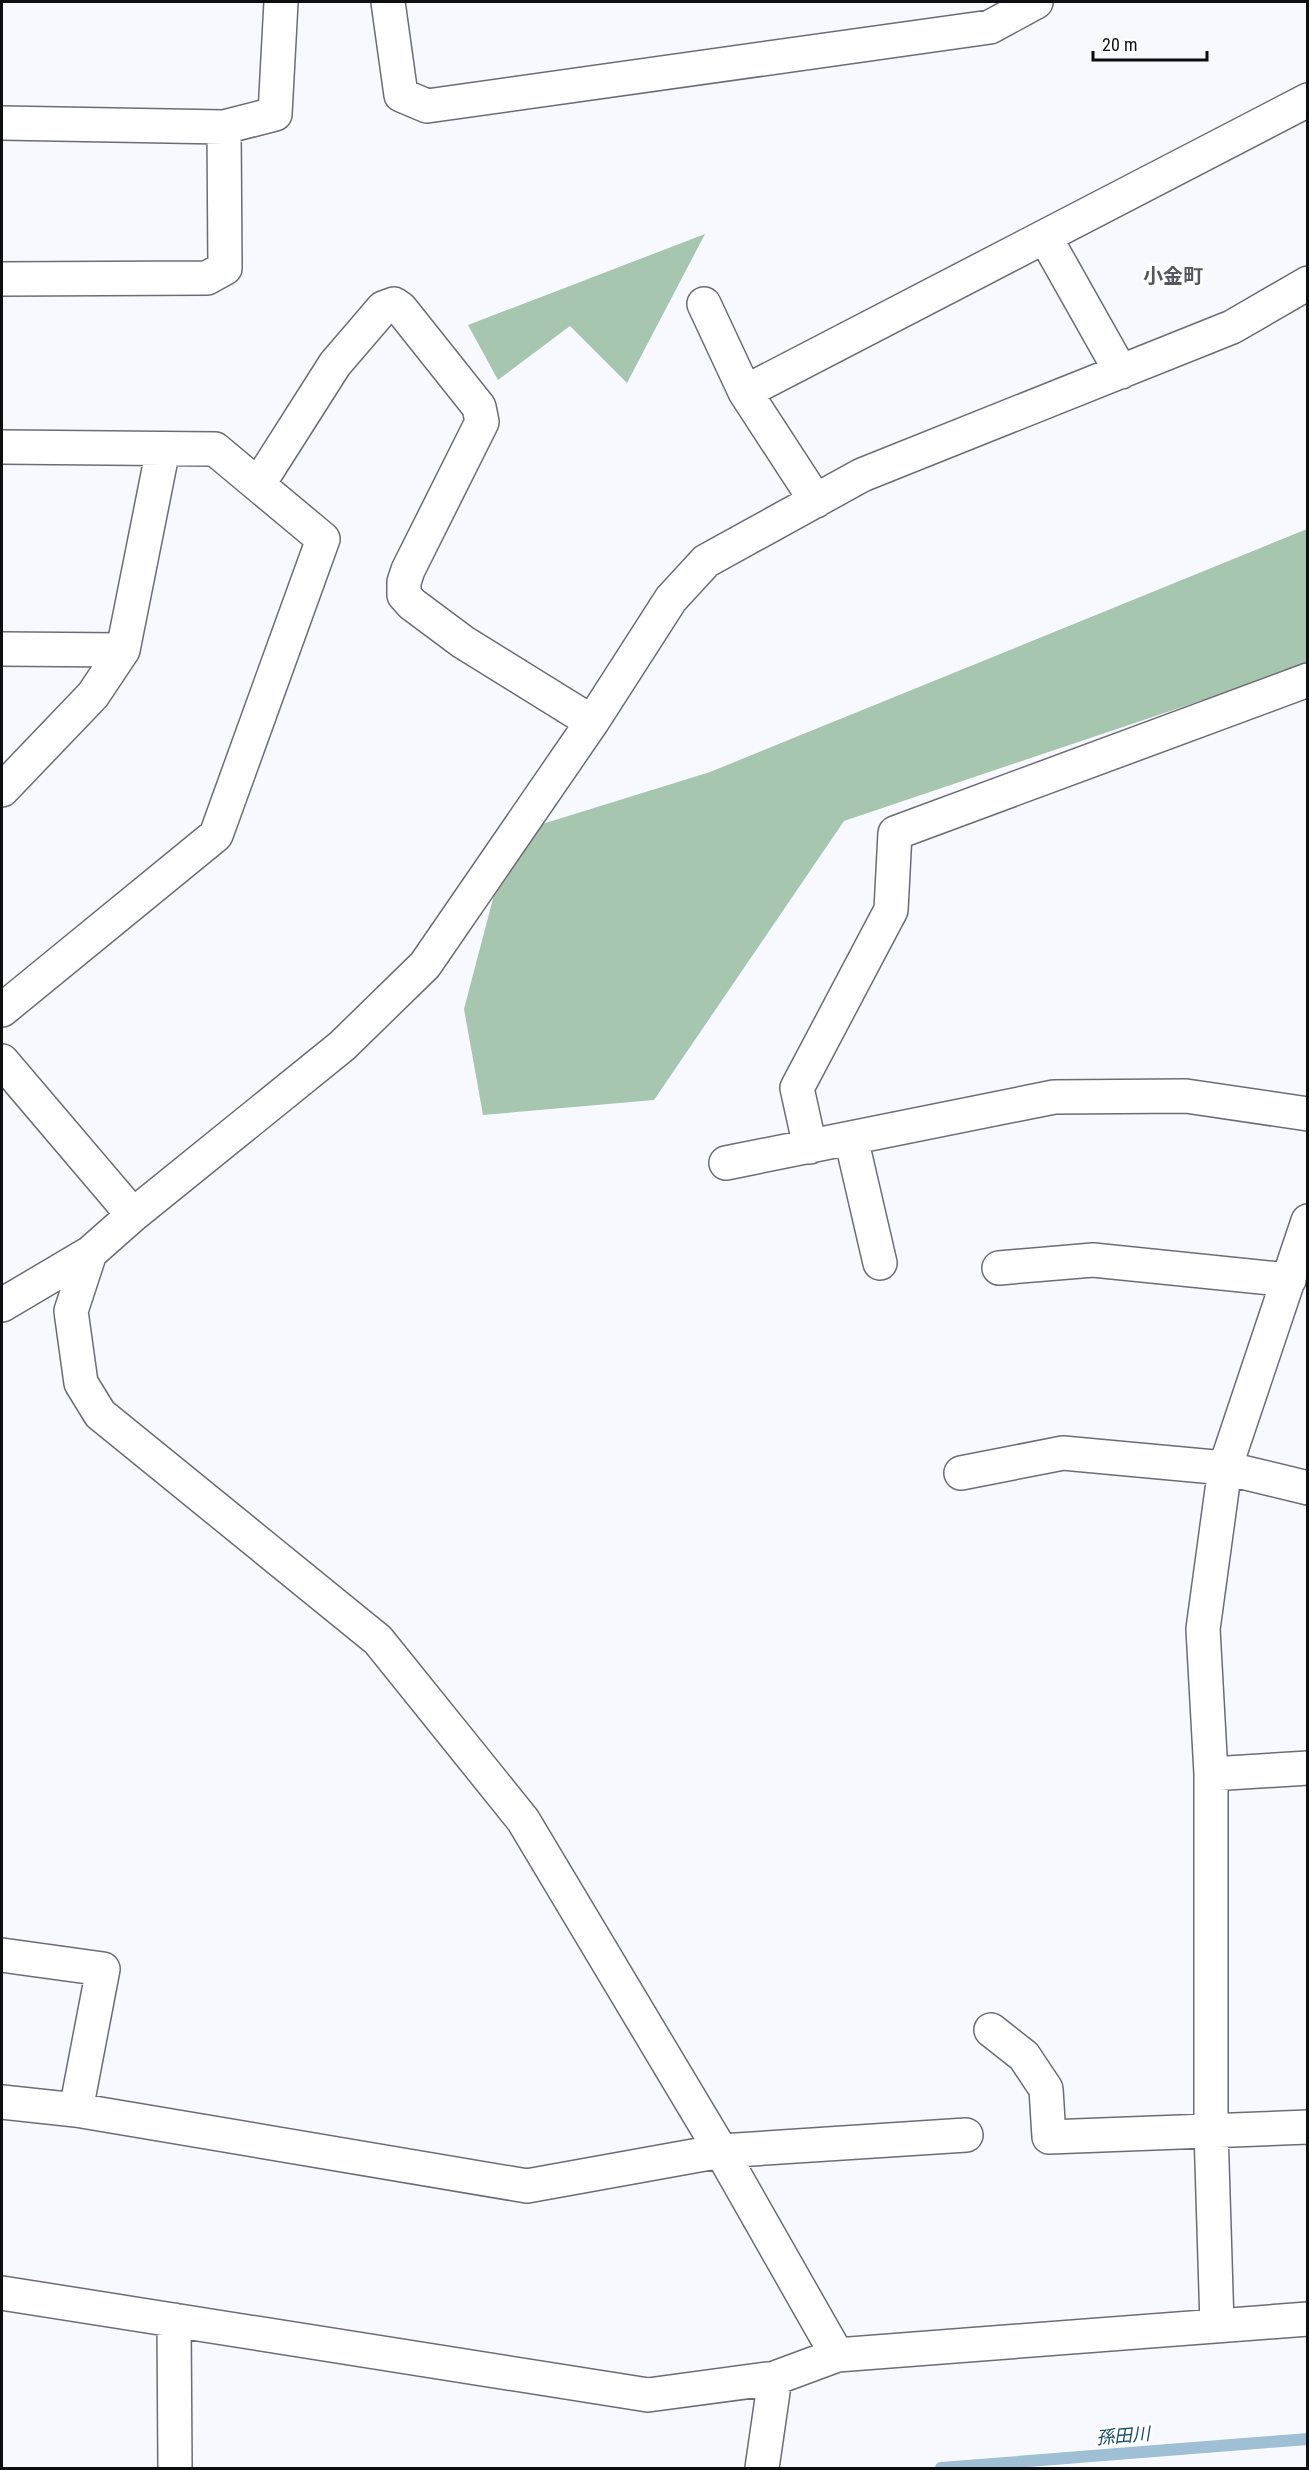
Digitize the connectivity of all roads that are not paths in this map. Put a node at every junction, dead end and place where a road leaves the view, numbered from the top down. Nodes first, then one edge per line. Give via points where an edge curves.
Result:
1 (281, 2) edge
2 (388, 2) edge
3 (1036, 2) edge
4 (1308, 100) edge
5 (2, 123) edge
6 (224, 127) junction
7 (1045, 237) junction
8 (2, 279) edge
9 (1308, 283) edge
10 (704, 304) dead end
11 (1121, 372) junction
12 (745, 392) junction
13 (2, 447) edge
14 (163, 448) junction
15 (258, 485) junction
16 (816, 501) junction
17 (2, 649) edge
18 (123, 650) junction
19 (1308, 680) edge
20 (592, 722) junction
21 (2, 790) edge
22 (2, 1010) edge
23 (2, 1061) edge
24 (1308, 1114) edge
25 (852, 1138) junction
26 (810, 1147) junction
27 (726, 1163) dead end
28 (133, 1215) junction
29 (1308, 1221) edge
30 (90, 1253) junction
31 (880, 1263) dead end
32 (999, 1268) dead end
33 (1289, 1280) junction
34 (2, 1305) edge
35 (1225, 1468) junction
36 (961, 1473) dead end
37 (1308, 1488) edge
38 (1308, 1768) edge
39 (1211, 1774) junction
40 (2, 1955) edge
41 (991, 2030) dead end
42 (2, 2102) edge
43 (76, 2110) junction
44 (1308, 2127) edge
45 (1211, 2130) junction
46 (966, 2135) dead end
47 (721, 2151) junction
48 (2, 2293) edge
49 (1308, 2319) edge
50 (174, 2320) junction
51 (1217, 2325) junction
52 (837, 2355) junction
53 (775, 2378) junction
54 (763, 2467) edge
55 (175, 2469) edge

1 - 6 street via 275,114
2 - 3 street via 401,95 427,106 990,27
4 - 7 street
5 - 6 street
6 - 8 street via 225,268 207,278
7 - 11 street
7 - 12 street
9 - 11 street via 1232,327
10 - 12 street
11 - 16 street via 862,475
12 - 16 street
13 - 14 street
14 - 15 street via 215,449
14 - 18 street
15 - 20 street via 336,364 383,308 394,304 479,407 482,422 408,570 404,595 464,642
15 - 22 street via 323,539 216,835
16 - 20 street via 706,561 671,599
17 - 18 street
18 - 21 street via 93,695
19 - 26 street via 895,833 891,910 797,1088
20 - 28 street via 425,965 342,1046
23 - 28 street
24 - 25 street via 1186,1096 1054,1097
25 - 26 street
25 - 31 street
26 - 27 street
28 - 30 street
29 - 33 street
30 - 34 street
30 - 47 street via 71,1311 81,1383 100,1414 378,1640 523,1820
32 - 33 street via 1093,1260
33 - 35 street
35 - 36 street via 1064,1453
35 - 37 street
35 - 39 street via 1203,1629
38 - 39 street
39 - 45 street
40 - 43 street via 103,1969
41 - 45 street via 1024,2056 1046,2090 1049,2137
42 - 43 street
43 - 47 street via 527,2186
44 - 45 street
45 - 51 street
46 - 47 street
47 - 52 street
48 - 50 street
49 - 51 street
50 - 53 street via 648,2395
50 - 55 street
51 - 52 street
52 - 53 street
53 - 54 street

